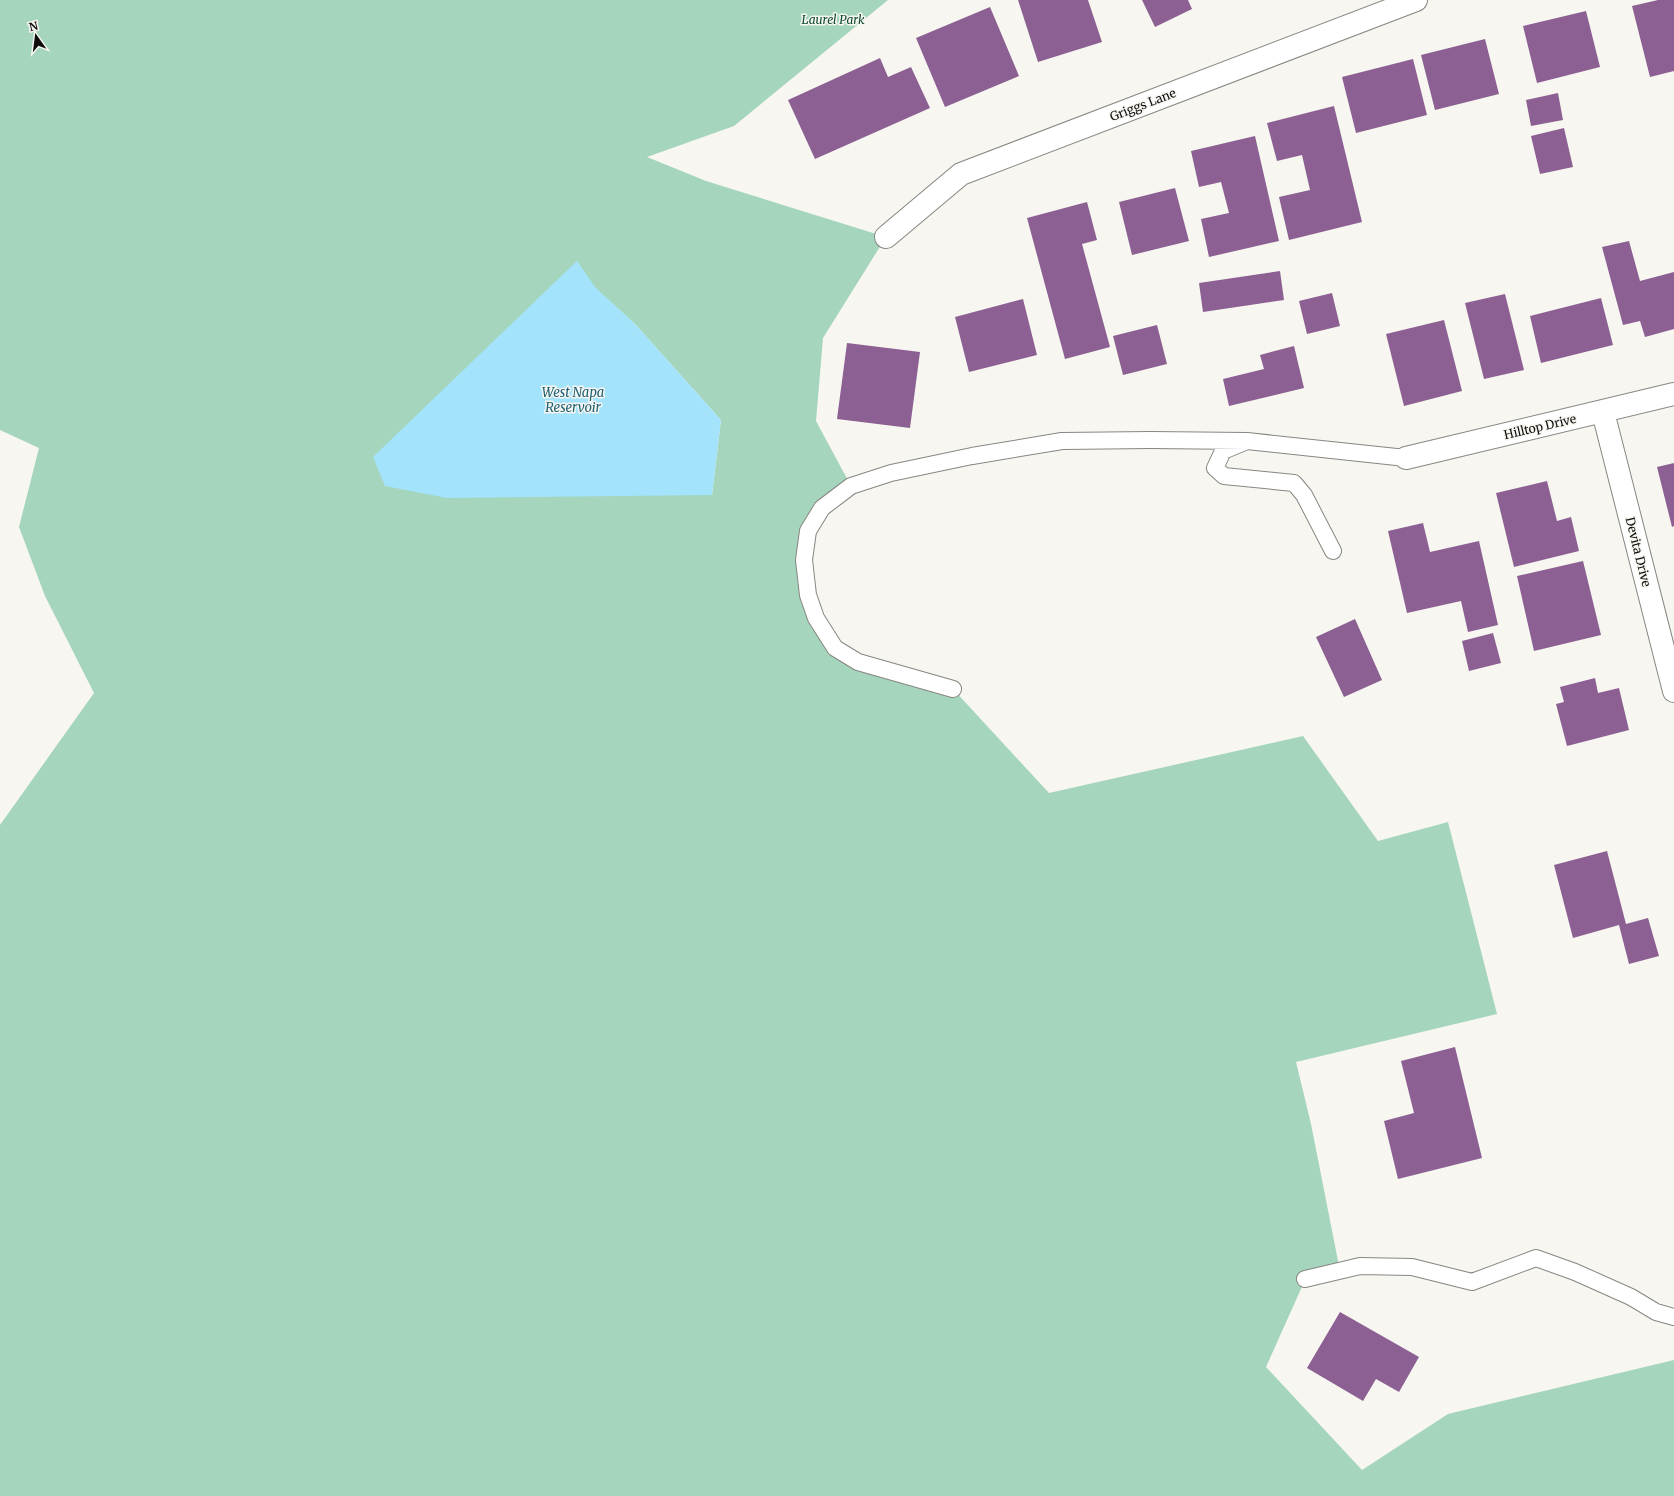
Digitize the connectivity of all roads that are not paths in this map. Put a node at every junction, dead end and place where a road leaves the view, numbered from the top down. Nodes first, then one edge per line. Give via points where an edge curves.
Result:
1 (1416, 0) edge
2 (886, 237) dead end
3 (1674, 394) edge
4 (1603, 412) junction
5 (1247, 441) junction
6 (1406, 458) joint
7 (1333, 551) dead end
8 (953, 688) dead end
9 (1674, 691) edge
10 (1305, 1280) dead end
11 (1674, 1316) edge

1 - 2 street, Griggs Lane via 961,174
3 - 4 street, Hilltop Drive
4 - 6 street, Hilltop Drive
4 - 9 street, Devita Drive
5 - 6 lane
5 - 7 lane via 1223,451 1215,468 1224,476 1294,483 1304,495
5 - 8 lane via 1062,441 891,473 851,486 822,508 808,531 804,560 808,595 816,618 835,648 858,662
10 - 11 lane via 1360,1266 1412,1267 1472,1282 1536,1258 1632,1297 1656,1312

